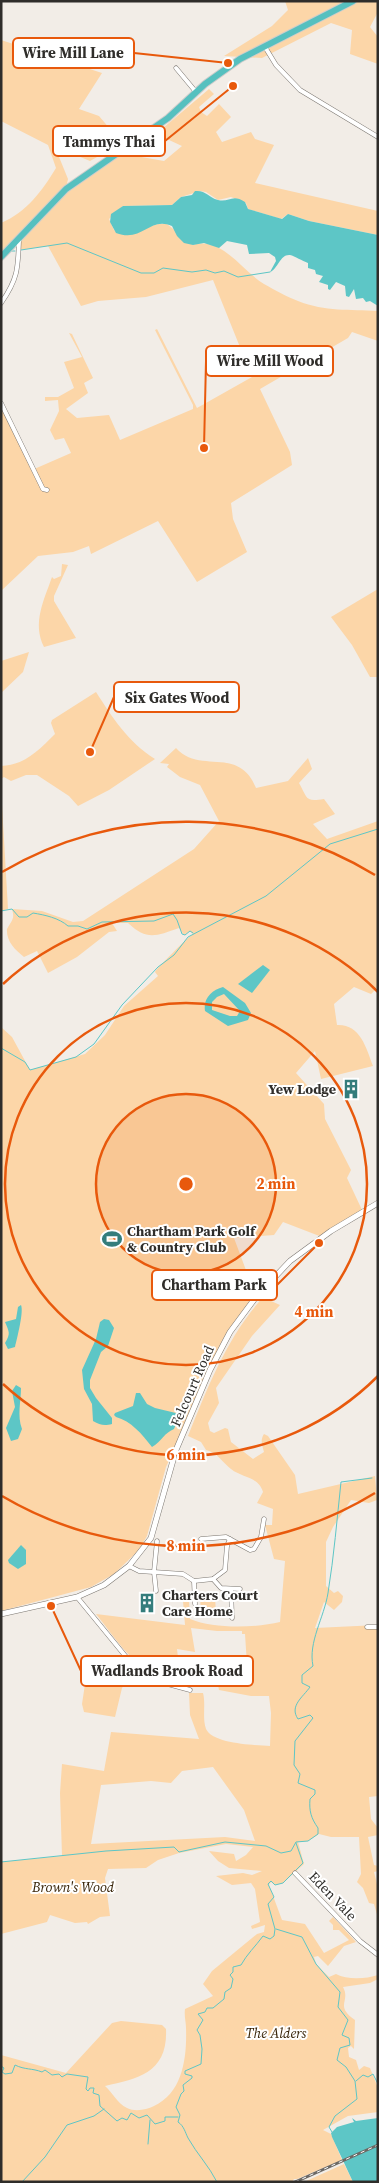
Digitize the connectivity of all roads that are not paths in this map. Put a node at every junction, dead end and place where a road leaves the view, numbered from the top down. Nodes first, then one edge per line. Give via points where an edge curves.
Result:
1 (353, 1) edge
2 (265, 47) junction
3 (176, 68) dead end
4 (196, 92) junction
5 (378, 137) edge
6 (19, 238) junction
7 (1, 257) edge
8 (1, 303) edge
9 (1, 402) edge
10 (47, 490) dead end
11 (378, 1204) edge
12 (264, 1519) dead end
13 (201, 1539) dead end
14 (230, 1540) junction
15 (157, 1541) dead end
16 (129, 1566) junction
17 (154, 1572) junction
18 (213, 1580) junction
19 (194, 1581) junction
20 (231, 1589) junction
21 (240, 1589) dead end
22 (156, 1591) dead end
23 (77, 1597) junction
24 (195, 1604) dead end
25 (1, 1614) edge
26 (232, 1618) dead end
27 (378, 1627) edge
28 (367, 1628) dead end
29 (190, 1690) dead end
30 (295, 1873) dead end
31 (378, 1955) edge

1 - 2 highway
2 - 4 highway via 240,58
2 - 5 street via 276,65 300,90
3 - 4 street
4 - 6 highway via 154,128 66,189
6 - 7 highway
6 - 8 street via 18,271 13,286
9 - 10 street via 43,488
11 - 16 street, Felcourt Road via 331,1231 290,1261 234,1326 210,1370 176,1450 151,1538
12 - 14 street via 261,1537 254,1549
13 - 14 street via 226,1537
14 - 18 street via 225,1570
15 - 17 street
16 - 17 street via 139,1571
16 - 23 street, Felcourt Road via 104,1585
17 - 19 street via 184,1574
17 - 22 street
18 - 19 street
18 - 20 street via 221,1588
19 - 24 street
20 - 21 street
20 - 26 street
23 - 25 street, Felcourt Road
23 - 29 street via 136,1669 153,1680
27 - 28 street
30 - 31 street, Eden Vale via 360,1941

